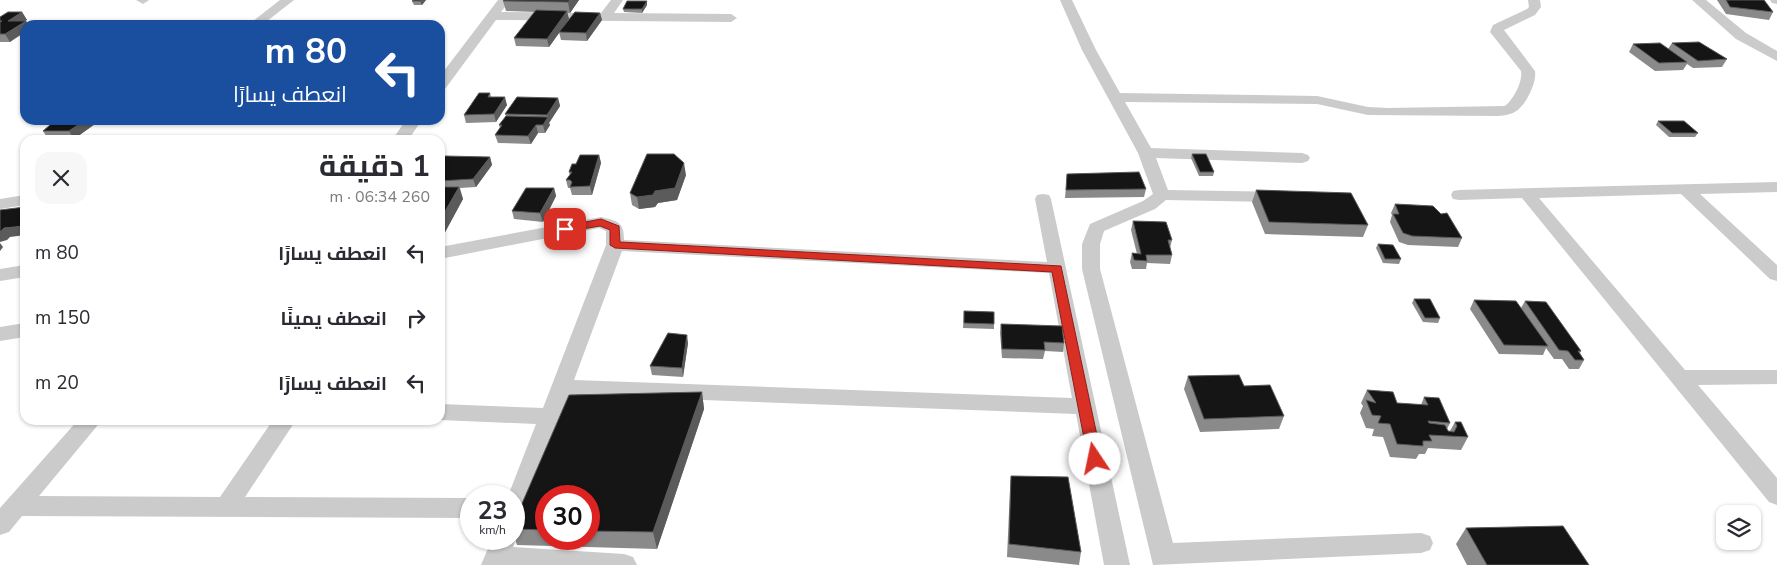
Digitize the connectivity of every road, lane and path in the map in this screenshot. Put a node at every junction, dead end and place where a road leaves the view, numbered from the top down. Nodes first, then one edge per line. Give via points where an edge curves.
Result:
1 (288, 0) edge
2 (504, 0) edge
3 (617, 0) edge
4 (1066, 0) edge
5 (1534, 0) edge
6 (1698, 0) edge
7 (492, 16) junction
8 (605, 17) junction
9 (731, 18) dead end
10 (261, 20) edge
11 (1777, 57) edge
12 (445, 79) edge
13 (1115, 97) junction
14 (1146, 153) junction
15 (1302, 158) dead end
16 (1777, 187) edge
17 (1685, 189) junction
18 (1526, 193) junction
19 (1162, 195) junction
20 (1459, 195) dead end
21 (1291, 197) edge
22 (1043, 199) dead end
23 (20, 201) edge
24 (0, 204) edge
25 (615, 245) junction
26 (445, 252) edge
27 (1057, 268) junction
28 (20, 272) edge
29 (0, 275) edge
30 (1777, 275) edge
31 (20, 331) edge
32 (0, 334) edge
33 (1777, 377) edge
34 (1679, 378) junction
35 (561, 387) junction
36 (1085, 406) junction
37 (445, 412) edge
38 (550, 416) junction
39 (87, 425) edge
40 (282, 425) edge
41 (524, 485) edge
42 (1777, 495) edge
43 (16, 506) junction
44 (226, 507) junction
45 (460, 508) edge
46 (0, 525) edge
47 (1421, 543) dead end
48 (498, 554) edge
49 (1164, 560) edge
50 (624, 565) edge
51 (1117, 565) edge

1 - 10 street
2 - 7 street
3 - 8 street
4 - 13 street
5 - 13 street via 1532,12 1498,28 1497,32 1528,71 1529,77 1516,105 1509,110 1388,112 1317,100
6 - 11 street via 1741,36
7 - 8 street
7 - 12 street
8 - 9 street
13 - 14 street
14 - 15 street
14 - 19 street
16 - 17 street
17 - 18 street
17 - 30 street
18 - 20 street
18 - 34 street
19 - 21 street
19 - 49 street via 1149,205 1096,228 1091,244 1091,269
22 - 27 street
23 - 24 street
25 - 26 street via 615,228 601,222
25 - 27 street
25 - 35 street
27 - 36 street
28 - 29 street
31 - 32 street
33 - 34 street
34 - 42 street
35 - 36 street
35 - 38 street
36 - 51 street
37 - 38 street
38 - 41 street
39 - 43 street
40 - 44 street
43 - 44 street
43 - 46 street
44 - 45 street
47 - 49 street
48 - 50 street

